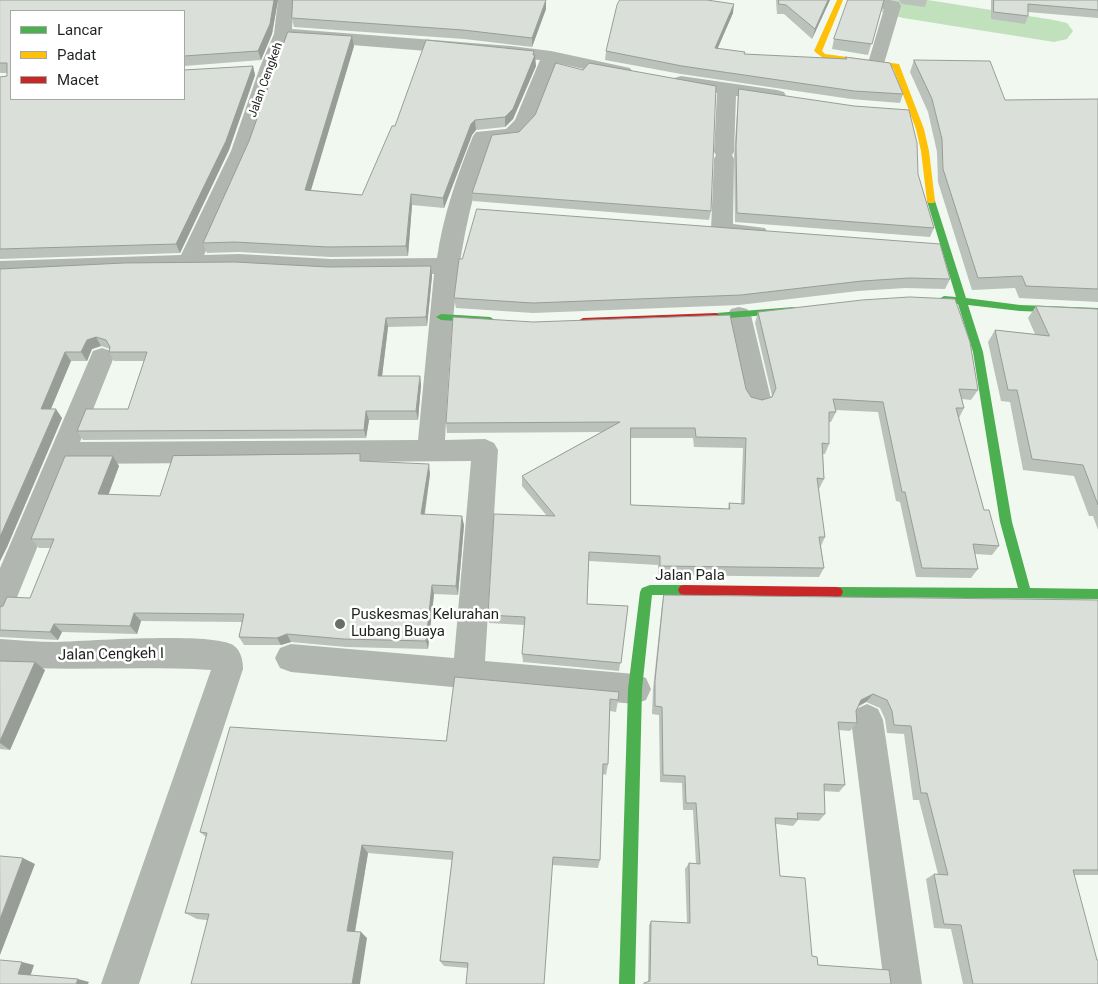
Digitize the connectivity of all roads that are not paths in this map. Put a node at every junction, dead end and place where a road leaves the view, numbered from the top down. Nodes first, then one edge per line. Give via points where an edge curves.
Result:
1 (286, 0) edge
2 (840, 0) edge
3 (870, 0) edge
4 (283, 34) junction
5 (551, 56) junction
6 (876, 62) junction
7 (727, 88) junction
8 (790, 98) edge
9 (777, 234) edge
10 (189, 263) junction
11 (446, 266) junction
12 (0, 269) edge
13 (933, 299) edge
14 (962, 300) junction
15 (807, 308) edge
16 (1098, 311) edge
17 (739, 315) junction
18 (441, 317) junction
19 (506, 321) edge
20 (572, 321) edge
21 (102, 357) dead end
22 (758, 399) edge
23 (431, 450) junction
24 (62, 453) junction
25 (1026, 594) junction
26 (1098, 594) edge
27 (0, 603) edge
28 (0, 653) edge
29 (291, 658) dead end
30 (468, 674) junction
31 (635, 689) junction
32 (867, 720) dead end
33 (120, 984) edge
34 (627, 984) edge
35 (903, 984) edge

1 - 4 street
2 - 6 street via 818,51 823,56
3 - 6 street via 893,6
4 - 5 street, Jalan Cengkeh via 464,46
4 - 10 street, Jalan Cengkeh via 259,68 241,151
5 - 7 street, Jalan Cengkeh
5 - 11 street via 518,131 508,135 483,136 467,210
6 - 14 street via 899,68 906,111 926,152 926,182 934,245 956,275
7 - 8 street, Jalan Cengkeh
7 - 9 street via 724,156 712,229
10 - 11 street via 239,262 330,268
10 - 12 street
11 - 18 street
13 - 14 street
14 - 16 street via 1020,308
14 - 25 street via 978,352 1006,522
15 - 17 street
17 - 20 street
17 - 22 street
18 - 19 street
18 - 23 street
21 - 24 street
23 - 24 street
23 - 30 street via 485,450
24 - 27 street
25 - 26 street, Jalan Pala
25 - 31 street, Jalan Pala via 650,590 644,594
28 - 33 street, Jalan Cengkeh I via 55,656 169,653 223,656 227,661 227,669
29 - 30 street
30 - 31 street
31 - 34 street, Jalan Pala
32 - 35 street

